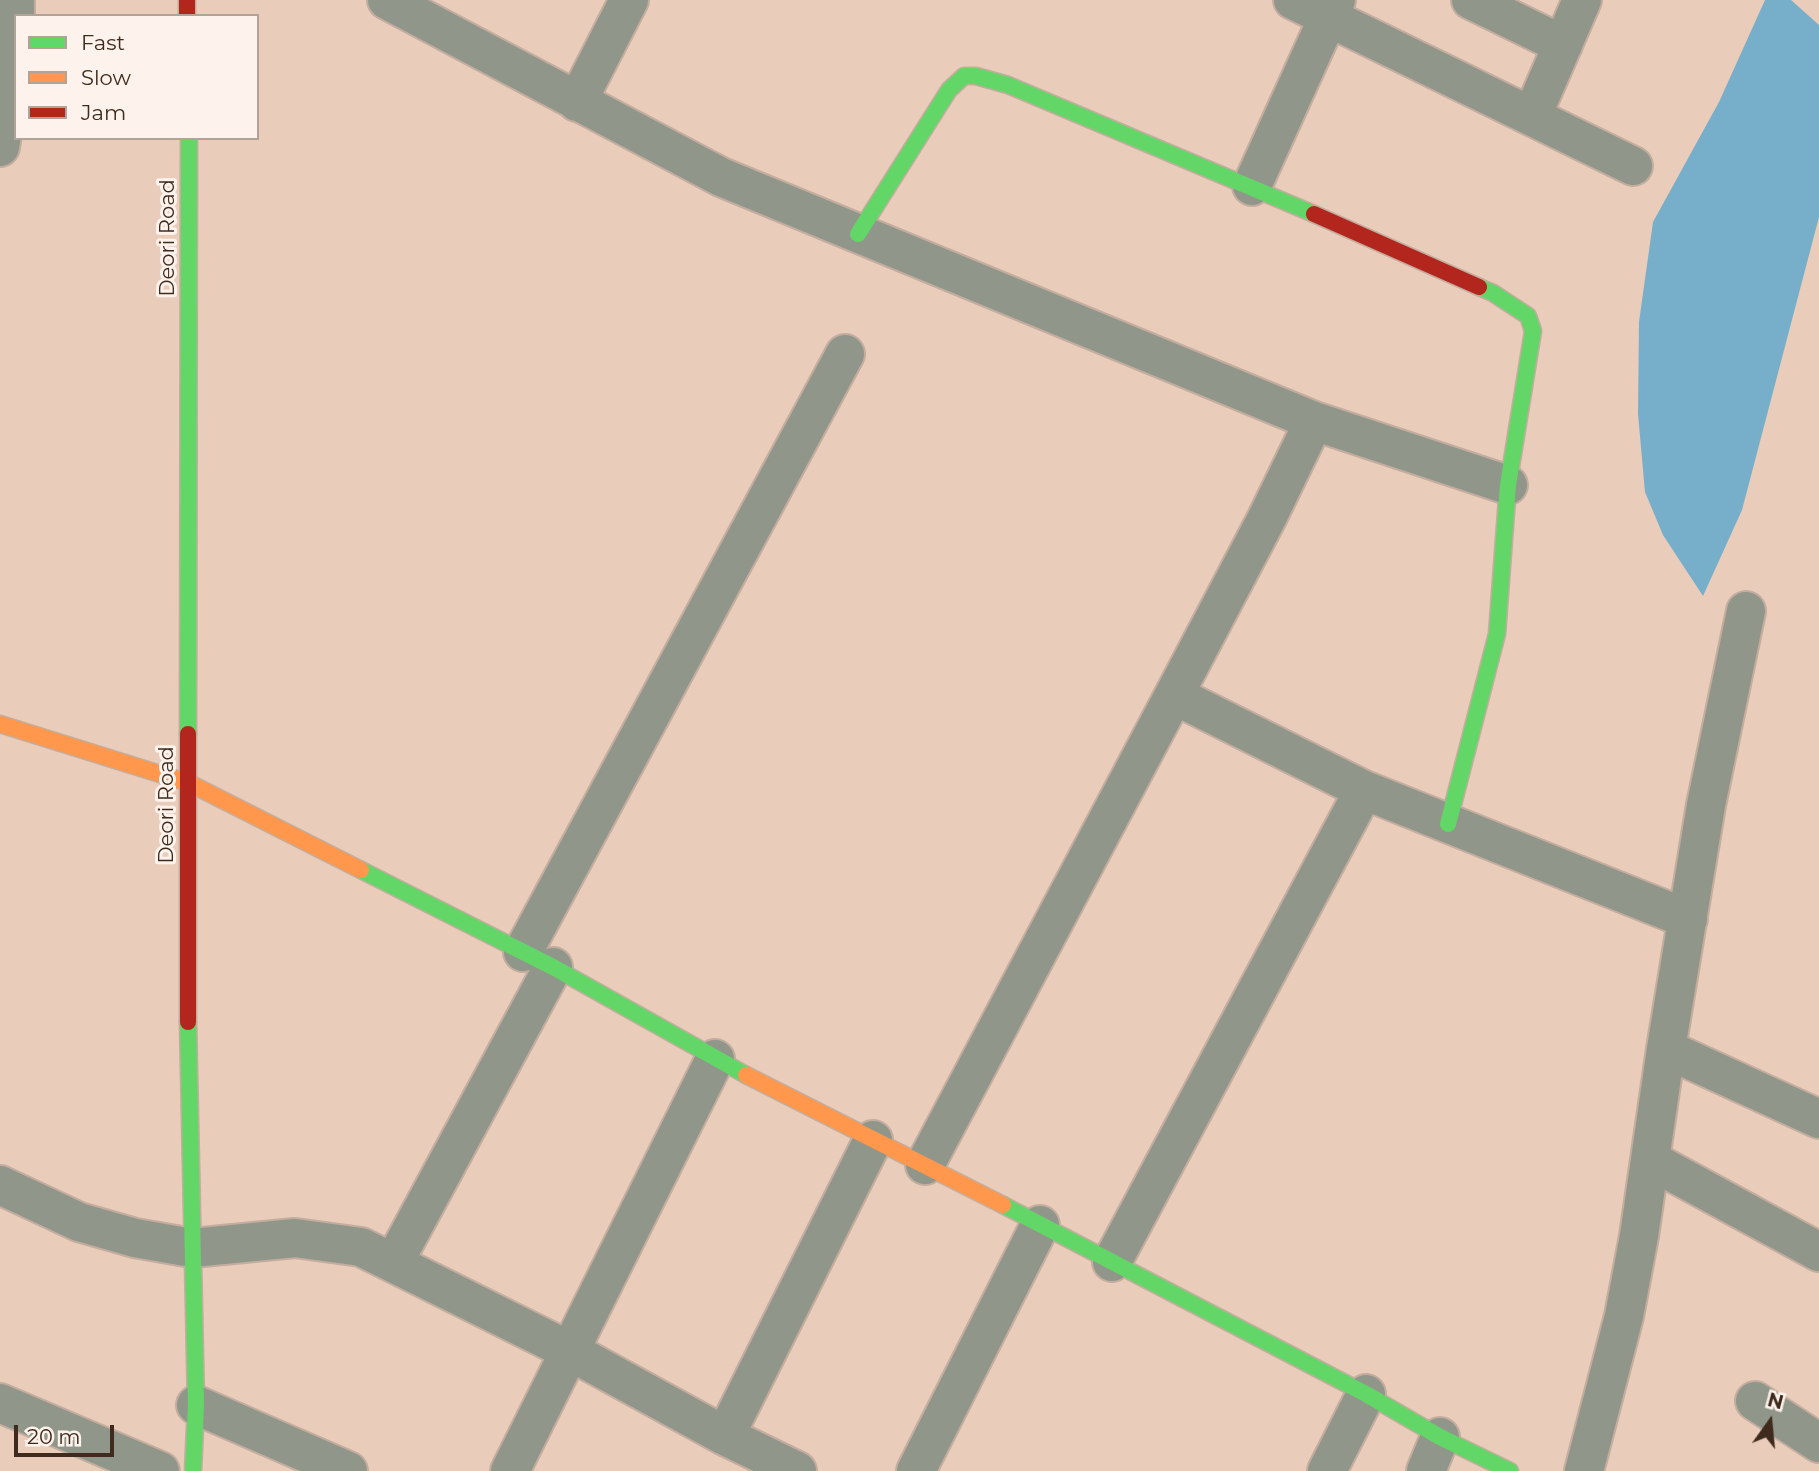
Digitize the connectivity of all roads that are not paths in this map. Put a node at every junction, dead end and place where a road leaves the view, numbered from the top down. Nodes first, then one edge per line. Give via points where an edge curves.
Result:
1 (15, 0) edge
2 (629, 0) edge
3 (1293, 0) edge
4 (1471, 0) edge
5 (1582, 0) edge
6 (409, 5) edge
7 (1332, 9) edge
8 (1563, 45) junction
9 (10, 49) edge
10 (577, 102) junction
11 (1532, 116) junction
12 (189, 140) edge
13 (0, 147) edge
14 (1633, 166) dead end
15 (1252, 186) junction
16 (858, 234) junction
17 (845, 354) dead end
18 (1314, 421) junction
19 (1508, 485) junction
20 (1746, 611) dead end
21 (1174, 695) junction
22 (0, 724) edge
23 (189, 783) junction
24 (1364, 790) junction
25 (1448, 824) junction
26 (1688, 919) junction
27 (538, 960) junction
28 (1666, 1049) junction
29 (715, 1059) junction
30 (1819, 1119) edge
31 (873, 1140) junction
32 (1650, 1160) junction
33 (925, 1165) junction
34 (0, 1185) edge
35 (1040, 1225) junction
36 (192, 1248) junction
37 (1819, 1252) edge
38 (394, 1262) junction
39 (1112, 1262) junction
40 (568, 1350) junction
41 (1366, 1394) junction
42 (1755, 1401) dead end
43 (0, 1403) edge
44 (196, 1405) junction
45 (725, 1436) junction
46 (1819, 1443) edge
47 (1433, 1454) edge
48 (160, 1471) edge
49 (193, 1471) edge
50 (348, 1471) edge
51 (510, 1471) edge
52 (797, 1471) edge
53 (916, 1471) edge
54 (1327, 1471) edge
55 (1510, 1471) edge
56 (1584, 1471) edge

1 - 9 street
2 - 10 street
3 - 7 street
4 - 8 street
5 - 8 street
6 - 10 street
7 - 11 street
7 - 15 street
8 - 11 street
9 - 13 street
10 - 16 street via 721,177
11 - 14 street
12 - 23 street, Deori Road
15 - 16 street via 1008,85 964,76 949,90
15 - 19 street via 1493,293 1528,316 1533,331
16 - 18 street
17 - 27 street
18 - 19 street
18 - 21 street
19 - 25 street via 1497,634
20 - 26 street
21 - 24 street
21 - 33 street
22 - 23 street
23 - 27 street
23 - 36 street, Deori Road
24 - 25 street
24 - 39 street
25 - 26 street
26 - 28 street
27 - 29 street
27 - 38 street
28 - 30 street
28 - 32 street
29 - 31 street
29 - 40 street
31 - 33 street
31 - 45 street
32 - 37 street
32 - 56 street via 1624,1316
33 - 35 street
34 - 36 street via 79,1222
35 - 39 street
35 - 53 street
36 - 38 street via 295,1238 361,1247
36 - 44 street, Deori Road
38 - 40 street
39 - 41 street
40 - 45 street
40 - 51 street
41 - 47 street
41 - 54 street
42 - 46 street
43 - 48 street
44 - 49 street, Deori Road
44 - 50 street
45 - 52 street
47 - 55 street

